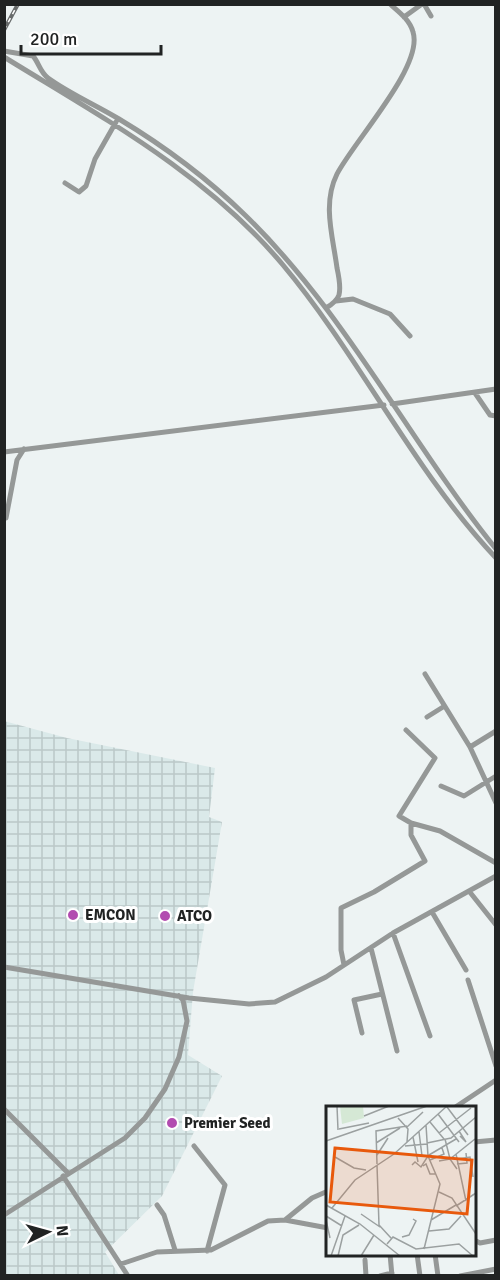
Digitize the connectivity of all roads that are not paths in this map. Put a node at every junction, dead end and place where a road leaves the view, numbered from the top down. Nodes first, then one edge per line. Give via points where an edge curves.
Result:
1 (390, 4) edge
2 (423, 4) edge
3 (430, 16) dead end
4 (404, 17) junction
5 (4, 51) edge
6 (4, 57) edge
7 (117, 121) junction
8 (65, 183) dead end
9 (336, 301) junction
10 (326, 308) junction
11 (341, 330) junction
12 (335, 333) junction
13 (410, 336) dead end
14 (495, 389) edge
15 (475, 393) junction
16 (392, 404) junction
17 (384, 405) junction
18 (495, 416) edge
19 (24, 449) junction
20 (6, 451) edge
21 (17, 459) junction
22 (6, 518) edge
23 (495, 549) edge
24 (495, 558) edge
25 (425, 674) dead end
26 (443, 707) junction
27 (427, 717) dead end
28 (406, 730) dead end
29 (495, 731) edge
30 (470, 747) junction
31 (495, 776) edge
32 (484, 783) junction
33 (441, 786) dead end
34 (495, 803) edge
35 (411, 823) junction
36 (495, 863) edge
37 (495, 876) edge
38 (469, 891) junction
39 (432, 912) junction
40 (495, 925) edge
41 (393, 933) junction
42 (371, 948) junction
43 (344, 965) junction
44 (4, 967) edge
45 (466, 970) dead end
46 (468, 980) dead end
47 (382, 994) junction
48 (178, 995) junction
49 (362, 1033) dead end
50 (430, 1036) dead end
51 (397, 1051) dead end
52 (495, 1066) edge
53 (495, 1080) edge
54 (456, 1106) edge
55 (4, 1109) edge
56 (495, 1140) edge
57 (476, 1142) edge
58 (194, 1146) dead end
59 (65, 1174) junction
60 (326, 1191) edge
61 (158, 1205) dead end
62 (4, 1215) edge
63 (285, 1220) junction
64 (326, 1228) edge
65 (495, 1240) edge
66 (476, 1241) edge
67 (175, 1250) junction
68 (207, 1251) junction
69 (390, 1256) edge
70 (417, 1256) edge
71 (435, 1256) edge
72 (365, 1260) dead end
73 (121, 1264) junction
74 (495, 1269) edge
75 (392, 1274) edge
76 (128, 1275) edge
77 (366, 1275) edge
78 (380, 1275) edge
79 (420, 1275) edge
80 (438, 1275) edge
81 (460, 1275) edge

1 - 4 street
2 - 3 street
2 - 4 street
4 - 9 street via 414,33 411,63 346,158 330,192 340,287
5 - 7 street via 33,56 49,79
6 - 7 street
7 - 8 street via 95,159 84,189 79,192
7 - 10 street via 184,162 222,194 271,241
7 - 12 street via 226,207 281,263
9 - 10 street
9 - 13 street via 353,299 390,314
10 - 11 street
11 - 12 street
11 - 16 street
12 - 17 street
14 - 15 street
15 - 16 street
15 - 18 street via 490,415
16 - 23 street
17 - 19 street
17 - 24 street via 435,482
19 - 20 street
19 - 21 street
20 - 21 street
21 - 22 street
25 - 26 street
26 - 27 street
26 - 30 street
28 - 35 street via 435,758 399,816
29 - 30 street
30 - 32 street
31 - 32 street
32 - 33 street via 464,796
32 - 34 street
35 - 36 street via 440,831
35 - 43 street via 411,835 425,861 341,908
37 - 38 street
38 - 39 street
38 - 40 street
39 - 41 street
39 - 45 street
41 - 42 street
41 - 50 street
42 - 43 street
42 - 47 street
43 - 48 street via 275,1002 249,1004
44 - 48 street
46 - 52 street
47 - 49 street via 354,1000
47 - 51 street
48 - 59 street via 187,1012 186,1028 165,1089 125,1138
53 - 54 street
55 - 59 street
56 - 57 street
58 - 68 street via 225,1185
59 - 62 street
59 - 73 street
60 - 63 street
61 - 67 street via 165,1215
63 - 64 street
63 - 68 street via 261,1223
65 - 66 street
67 - 68 street
67 - 73 street
69 - 75 street
70 - 79 street
71 - 80 street
72 - 77 street
73 - 76 street
74 - 81 street
75 - 78 street

